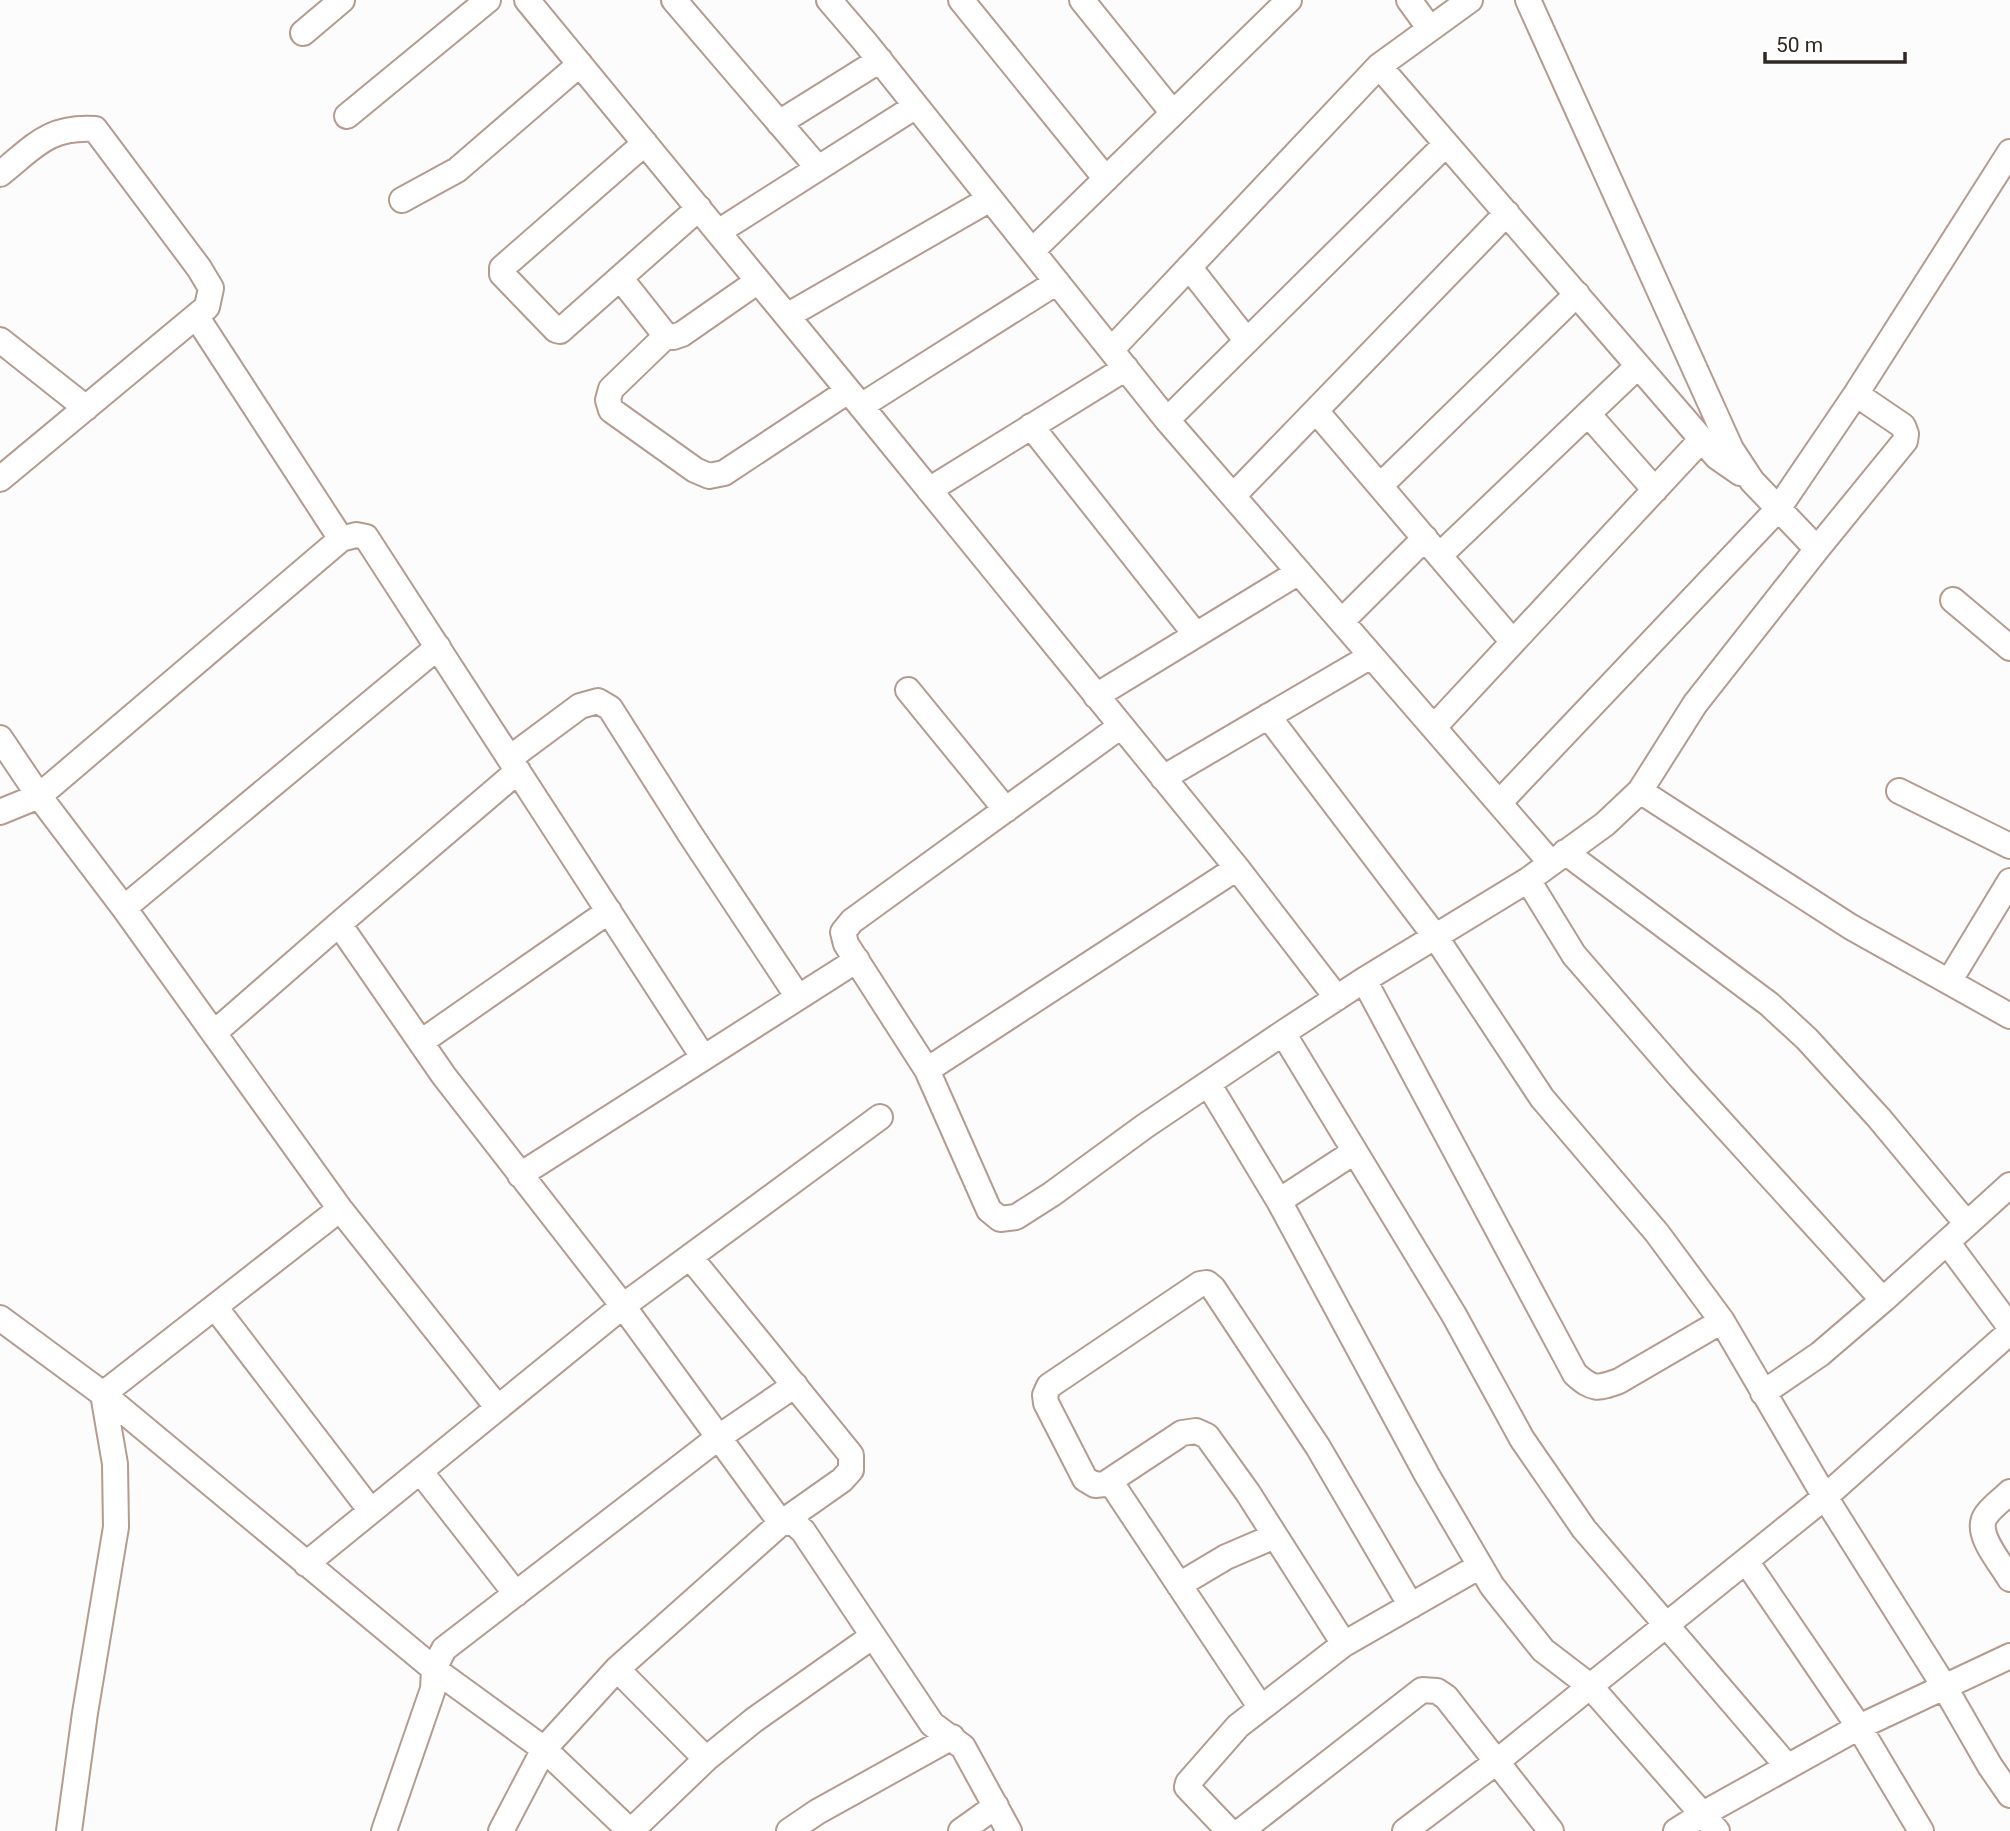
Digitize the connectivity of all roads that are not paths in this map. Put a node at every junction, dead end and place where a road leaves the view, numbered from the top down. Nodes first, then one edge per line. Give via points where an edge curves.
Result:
1 (342, 0) edge
2 (488, 0) edge
3 (527, 0) edge
4 (674, 0) edge
5 (828, 0) edge
6 (961, 0) edge
7 (1289, 0) edge
8 (1409, 0) edge
9 (1470, 0) edge
10 (1528, 0) edge
11 (1095, 4) edge
12 (1430, 29) junction
13 (303, 33) dead end
14 (880, 60) junction
15 (580, 64) junction
16 (1379, 66) junction
17 (916, 106) junction
18 (1173, 113) junction
19 (347, 116) dead end
20 (779, 123) junction
21 (645, 143) junction
22 (1446, 144) junction
23 (2010, 152) edge
24 (818, 168) junction
25 (0, 174) edge
26 (1107, 179) junction
27 (990, 199) junction
28 (402, 200) dead end
29 (699, 208) junction
30 (1507, 214) junction
31 (718, 232) junction
32 (1032, 251) junction
33 (1189, 267) junction
34 (621, 279) junction
35 (758, 281) junction
36 (1057, 282) junction
37 (1577, 294) junction
38 (196, 316) junction
39 (787, 316) junction
40 (666, 337) junction
41 (0, 340) edge
42 (1247, 341) junction
43 (1119, 359) junction
44 (1638, 366) junction
45 (1856, 394) junction
46 (855, 398) junction
47 (86, 408) junction
48 (1316, 411) junction
49 (1588, 414) junction
50 (1167, 420) junction
51 (1031, 426) junction
52 (1702, 439) junction
53 (0, 479) edge
54 (1752, 481) junction
55 (1380, 486) junction
56 (929, 489) junction
57 (1655, 490) junction
58 (1233, 496) junction
59 (1777, 509) junction
60 (341, 539) junction
61 (1432, 547) junction
62 (1816, 549) junction
63 (1299, 572) junction
64 (1953, 600) dead end
65 (1342, 621) junction
66 (1196, 635) junction
67 (1513, 642) junction
68 (438, 647) junction
69 (2010, 648) edge
70 (1371, 656) junction
71 (908, 691) dead end
72 (1096, 696) junction
73 (1268, 716) junction
74 (1121, 726) junction
75 (1434, 727) junction
76 (0, 738) edge
77 (514, 765) junction
78 (1163, 778) junction
79 (1640, 791) junction
80 (1899, 791) dead end
81 (39, 796) junction
82 (1499, 803) junction
83 (1006, 810) junction
84 (0, 812) edge
85 (2010, 846) edge
86 (1558, 858) junction
87 (1237, 868) junction
88 (1528, 880) junction
89 (2010, 881) edge
90 (124, 908) junction
91 (609, 911) junction
92 (339, 923) junction
93 (1435, 936) junction
94 (851, 964) junction
95 (1364, 980) junction
96 (1950, 980) junction
97 (806, 992) junction
98 (1337, 998) junction
99 (2010, 1016) edge
100 (214, 1033) junction
101 (1283, 1033) junction
102 (421, 1042) junction
103 (703, 1057) junction
104 (927, 1070) junction
105 (1209, 1085) junction
106 (880, 1117) dead end
107 (1354, 1152) junction
108 (520, 1175) junction
109 (2010, 1185) edge
110 (1279, 1201) junction
111 (340, 1209) junction
112 (1967, 1224) junction
113 (1947, 1242) junction
114 (690, 1257) junction
115 (1883, 1300) junction
116 (623, 1306) junction
117 (215, 1307) junction
118 (0, 1318) edge
119 (1722, 1321) junction
120 (2010, 1327) edge
121 (2010, 1332) edge
122 (795, 1385) junction
123 (1763, 1393) junction
124 (103, 1394) junction
125 (498, 1408) junction
126 (719, 1437) junction
127 (421, 1471) junction
128 (1110, 1481) junction
129 (2010, 1492) edge
130 (1825, 1497) junction
131 (371, 1511) junction
132 (781, 1523) junction
133 (1275, 1536) junction
134 (1746, 1561) junction
135 (306, 1564) junction
136 (1480, 1566) junction
137 (2010, 1579) edge
138 (1179, 1585) junction
139 (516, 1594) junction
140 (1411, 1606) junction
141 (1666, 1625) junction
142 (873, 1636) junction
143 (1344, 1644) junction
144 (2010, 1656) edge
145 (434, 1669) junction
146 (617, 1670) junction
147 (1590, 1686) junction
148 (1944, 1686) junction
149 (1261, 1708) junction
150 (1860, 1727) junction
151 (952, 1737) junction
152 (544, 1749) junction
153 (706, 1759) junction
154 (1495, 1763) junction
155 (1787, 1766) junction
156 (2010, 1795) edge
157 (996, 1806) junction
158 (1709, 1823) edge
159 (69, 1831) edge
160 (384, 1831) edge
161 (501, 1831) edge
162 (631, 1831) edge
163 (789, 1831) edge
164 (961, 1831) edge
165 (1009, 1831) edge
166 (1229, 1831) edge
167 (1241, 1831) edge
168 (1405, 1831) edge
169 (1550, 1831) edge
170 (1676, 1831) edge
171 (1921, 1831) edge

1 - 13 street
2 - 19 street
3 - 15 street
4 - 20 street
5 - 14 street
6 - 26 street
7 - 18 street
8 - 12 street
9 - 12 street
10 - 54 street via 1731,449
11 - 18 street
12 - 16 street
14 - 17 street
14 - 20 street
15 - 21 street
15 - 28 street via 457,170
16 - 22 street
16 - 33 street
17 - 24 street
17 - 27 street
18 - 26 street
20 - 24 street
21 - 29 street
21 - 34 street via 501,271 560,331
22 - 30 street
22 - 42 street
23 - 45 street
24 - 31 street
25 - 38 street via 51,134 95,129 211,288 207,307
26 - 32 street
27 - 32 street
27 - 39 street
29 - 31 street
29 - 34 street
30 - 37 street
30 - 48 street
31 - 35 street
32 - 36 street
33 - 42 street
33 - 43 street
34 - 40 street
35 - 39 street
35 - 40 street via 682,334
36 - 43 street
36 - 46 street
37 - 44 street
37 - 55 street
38 - 47 street
38 - 60 street
39 - 46 street
40 - 46 street via 611,389 611,410 709,476 724,474
41 - 47 street
42 - 50 street
43 - 50 street
43 - 51 street
44 - 49 street
44 - 52 street
45 - 59 street
45 - 62 street via 1903,426 1905,441
46 - 56 street
47 - 53 street
48 - 55 street
48 - 58 street
49 - 57 street
49 - 61 street
50 - 58 street
51 - 56 street
51 - 66 street
52 - 54 street via 1717,457
52 - 57 street
54 - 59 street
55 - 61 street
56 - 72 street
57 - 67 street
58 - 63 street
59 - 62 street
59 - 82 street
60 - 68 street via 366,537
60 - 81 street
61 - 65 street
61 - 67 street
62 - 79 street via 1695,704
63 - 65 street
63 - 66 street
64 - 69 street
65 - 70 street
66 - 72 street
67 - 75 street
68 - 77 street
68 - 90 street
70 - 73 street
70 - 75 street
71 - 83 street
72 - 74 street
73 - 78 street
73 - 93 street
74 - 78 street
74 - 83 street
75 - 82 street
76 - 81 street
77 - 91 street
77 - 92 street
77 - 97 street via 580,706 598,701 610,708 690,834
78 - 87 street
79 - 86 street
79 - 96 street via 1851,927
80 - 85 street
81 - 84 street
81 - 90 street
82 - 86 street
83 - 94 street via 852,921 843,932
86 - 88 street
86 - 112 street via 1769,1004 1847,1081
87 - 98 street
87 - 104 street
88 - 93 street
88 - 115 street via 1574,955
89 - 96 street
90 - 100 street
91 - 102 street
91 - 103 street
92 - 100 street
92 - 102 street
93 - 95 street
93 - 119 street via 1542,1098 1657,1233
94 - 97 street
94 - 104 street
95 - 98 street
95 - 119 street via 1575,1374 1588,1385 1601,1387 1619,1381
96 - 99 street
97 - 103 street
98 - 101 street
100 - 111 street
101 - 105 street
101 - 107 street
102 - 108 street
103 - 108 street
104 - 105 street via 989,1210 1000,1219 1016,1217
105 - 110 street
106 - 114 street
107 - 110 street
107 - 141 street via 1454,1315 1522,1439 1584,1529
108 - 116 street
109 - 112 street
110 - 136 street
111 - 117 street
111 - 125 street
112 - 113 street
113 - 115 street
113 - 120 street
114 - 116 street
114 - 122 street
115 - 123 street via 1820,1354
116 - 125 street
116 - 126 street
117 - 124 street
117 - 131 street
118 - 124 street
119 - 123 street
121 - 130 street
122 - 126 street
122 - 132 street via 851,1455 851,1470
123 - 130 street
124 - 135 street
124 - 159 street via 115,1464 116,1527
125 - 127 street
126 - 132 street
126 - 139 street
127 - 131 street
127 - 139 street
128 - 133 street via 1182,1433 1196,1431 1207,1436
128 - 138 street
128 - 140 street via 1095,1485 1085,1479 1046,1403 1049,1386 1207,1283 1318,1447
129 - 137 street via 1982,1525
130 - 134 street
130 - 148 street
131 - 135 street
132 - 142 street via 794,1523 803,1531
132 - 146 street
133 - 138 street via 1226,1557
133 - 143 street
134 - 141 street
134 - 150 street
135 - 145 street
136 - 140 street
136 - 147 street via 1543,1650
138 - 149 street
139 - 145 street via 444,1649
140 - 143 street
141 - 147 street
141 - 155 street
142 - 151 street via 932,1724
142 - 153 street
143 - 149 street
144 - 148 street
145 - 152 street
145 - 160 street via 433,1689
146 - 152 street
146 - 153 street
147 - 154 street
147 - 158 street
148 - 150 street
148 - 156 street
149 - 166 street via 1238,1726 1188,1783 1190,1792
150 - 155 street
150 - 171 street
151 - 157 street via 963,1747
151 - 163 street
152 - 161 street
152 - 162 street
153 - 162 street
154 - 167 street via 1446,1698 1437,1691 1422,1690
154 - 168 street
154 - 169 street
155 - 158 street
157 - 164 street
157 - 165 street
158 - 170 street

